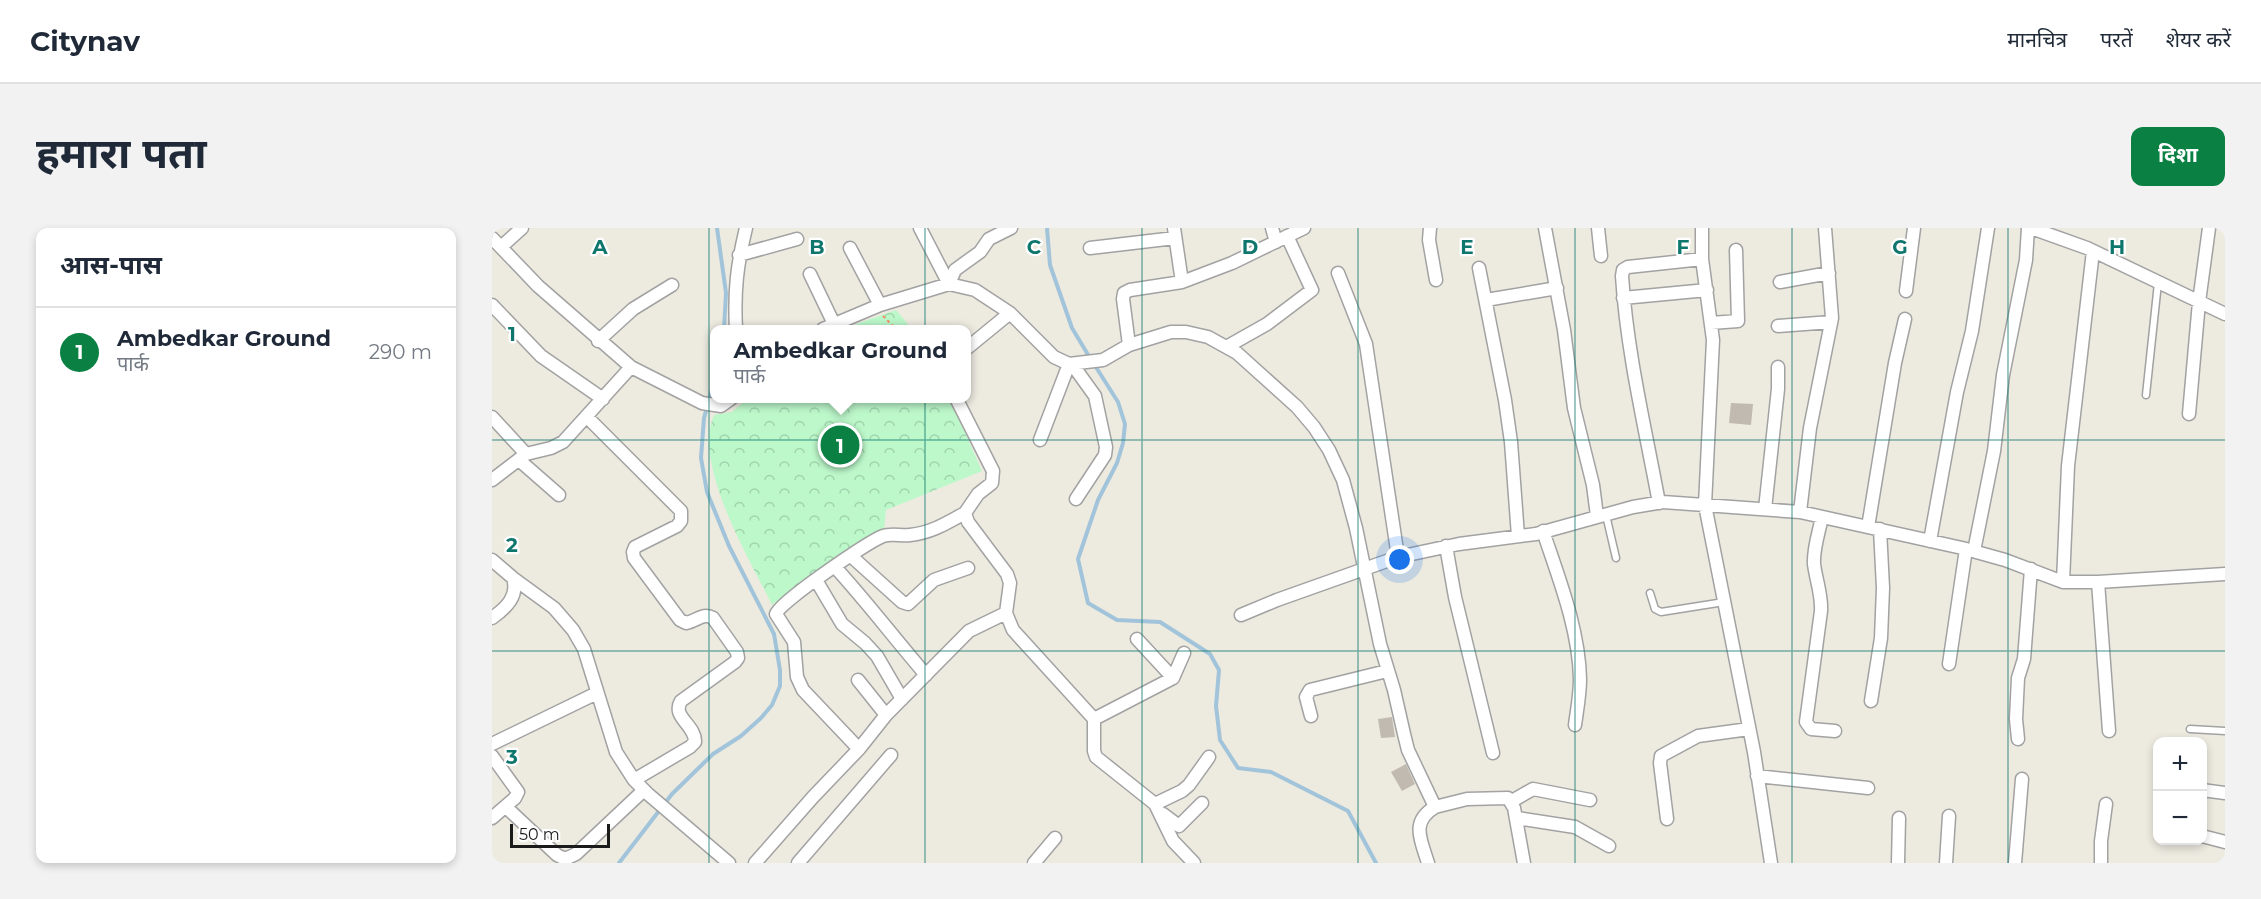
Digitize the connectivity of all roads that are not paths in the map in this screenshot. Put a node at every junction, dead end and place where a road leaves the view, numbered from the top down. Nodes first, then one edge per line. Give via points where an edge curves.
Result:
1 (522, 228) edge
2 (746, 228) edge
3 (920, 228) edge
4 (1011, 228) edge
5 (1272, 228) edge
6 (1304, 228) edge
7 (1430, 228) edge
8 (1545, 228) edge
9 (1598, 228) edge
10 (1702, 228) edge
11 (1825, 228) edge
12 (1914, 228) edge
13 (1988, 228) edge
14 (2030, 228) edge
15 (2209, 228) edge
16 (1174, 233) edge
17 (492, 238) edge
18 (797, 239) dead end
19 (1281, 239) junction
20 (501, 247) junction
21 (850, 248) dead end
22 (1090, 248) dead end
23 (1736, 250) dead end
24 (2093, 251) junction
25 (739, 255) junction
26 (1601, 256) dead end
27 (1702, 259) junction
28 (1479, 268) dead end
29 (1338, 273) dead end
30 (1829, 273) junction
31 (810, 274) dead end
32 (1436, 280) dead end
33 (1182, 282) junction
34 (1780, 282) dead end
35 (2158, 282) junction
36 (950, 284) junction
37 (672, 285) dead end
38 (1557, 288) junction
39 (1707, 290) junction
40 (1906, 291) dead end
41 (1623, 298) junction
42 (1486, 300) junction
43 (2199, 302) junction
44 (492, 305) edge
45 (878, 306) junction
46 (1010, 313) junction
47 (2225, 314) edge
48 (1905, 319) dead end
49 (1831, 322) junction
50 (1711, 323) junction
51 (736, 325) edge
52 (828, 325) edge
53 (834, 325) edge
54 (1778, 326) dead end
55 (598, 341) junction
56 (971, 345) edge
57 (1129, 345) junction
58 (1228, 346) junction
59 (1073, 364) junction
60 (631, 367) junction
61 (1778, 367) dead end
62 (2146, 395) dead end
63 (603, 399) junction
64 (710, 403) edge
65 (958, 403) edge
66 (2189, 414) dead end
67 (492, 417) edge
68 (587, 417) junction
69 (1040, 440) dead end
70 (523, 457) junction
71 (492, 480) edge
72 (559, 495) dead end
73 (1076, 499) dead end
74 (1659, 503) junction
75 (1705, 505) junction
76 (1766, 509) junction
77 (1800, 512) junction
78 (965, 513) junction
79 (1601, 515) junction
80 (1822, 517) junction
81 (1874, 528) junction
82 (1543, 531) junction
83 (1518, 536) junction
84 (1930, 541) junction
85 (1446, 546) junction
86 (1970, 550) junction
87 (851, 556) junction
88 (1398, 557) junction
89 (1616, 558) dead end
90 (492, 560) edge
91 (835, 567) junction
92 (968, 568) dead end
93 (1365, 569) junction
94 (2031, 569) junction
95 (2225, 574) edge
96 (513, 578) junction
97 (816, 580) junction
98 (2063, 582) junction
99 (2098, 582) junction
100 (1650, 593) dead end
101 (1724, 602) junction
102 (1006, 613) junction
103 (1241, 615) dead end
104 (492, 618) edge
105 (1137, 639) dead end
106 (1184, 653) dead end
107 (1949, 664) dead end
108 (1387, 670) junction
109 (926, 675) junction
110 (1173, 678) junction
111 (858, 680) dead end
112 (597, 693) junction
113 (903, 699) junction
114 (1871, 701) dead end
115 (886, 715) junction
116 (1311, 716) dead end
117 (1094, 719) junction
118 (1575, 725) dead end
119 (1749, 729) junction
120 (2190, 729) dead end
121 (1834, 731) dead end
122 (2109, 731) dead end
123 (2225, 731) edge
124 (2018, 739) dead end
125 (492, 744) edge
126 (859, 749) junction
127 (1493, 753) dead end
128 (891, 755) dead end
129 (492, 756) edge
130 (1209, 757) dead end
131 (1757, 776) junction
132 (2022, 779) dead end
133 (634, 780) junction
134 (1868, 788) dead end
135 (2207, 791) edge
136 (646, 792) junction
137 (2225, 793) edge
138 (1590, 800) dead end
139 (1512, 801) junction
140 (1202, 803) dead end
141 (2106, 804) dead end
142 (1436, 807) junction
143 (1158, 808) junction
144 (497, 811) edge
145 (1949, 816) dead end
146 (1517, 818) junction
147 (1899, 818) dead end
148 (1667, 819) dead end
149 (1055, 837) dead end
150 (2207, 837) edge
151 (2225, 842) edge
152 (1609, 846) dead end
153 (729, 863) edge
154 (755, 863) edge
155 (798, 863) edge
156 (1034, 863) edge
157 (1194, 863) edge
158 (1428, 863) edge
159 (1524, 863) edge
160 (1771, 863) edge
161 (1898, 863) edge
162 (1946, 863) edge
163 (2015, 863) edge
164 (2101, 863) edge

1 - 20 street
2 - 25 street
3 - 36 street
4 - 36 street via 989,239 980,252 955,270
5 - 19 street
6 - 19 street
7 - 32 street
8 - 38 street
9 - 26 street
10 - 27 street
11 - 30 street
12 - 40 street
13 - 84 street via 1974,321
14 - 24 street
14 - 86 street via 2003,375 1994,451
15 - 43 street
16 - 22 street
16 - 33 street
17 - 20 street
18 - 25 street
19 - 33 street
19 - 58 street via 1312,290 1267,324
20 - 55 street
21 - 45 street
23 - 50 street via 1738,321
24 - 35 street
24 - 98 street via 2068,466
25 - 51 street via 734,294
27 - 39 street
27 - 41 street via 1628,267 1622,276
28 - 42 street
29 - 88 street via 1366,344
30 - 34 street
30 - 49 street
31 - 52 street
33 - 57 street via 1124,293
35 - 43 street
35 - 62 lane
36 - 45 street
36 - 46 street via 975,290
37 - 55 street via 633,309
38 - 42 street
38 - 79 street via 1574,408
39 - 41 street
39 - 50 street
41 - 74 street via 1643,430
42 - 83 street via 1511,442
43 - 47 street
43 - 66 street
44 - 63 street via 541,356
45 - 53 street
46 - 56 street
46 - 59 street via 1054,357
48 - 81 street via 1895,363
49 - 54 street
49 - 77 street via 1810,428
50 - 75 street
55 - 60 street
57 - 58 street via 1171,332 1186,332
57 - 59 street via 1097,361
58 - 93 street via 1297,407 1329,450 1348,497
59 - 69 street
59 - 73 street via 1095,396 1107,447
60 - 63 street
60 - 64 street via 702,403
61 - 76 street
63 - 68 street
65 - 78 street via 993,471 992,483 978,494
67 - 70 street
68 - 70 street via 558,445
68 - 133 street via 681,511 677,526 635,547 634,558 680,620 687,623 702,616 713,618 738,658 678,706 695,742
70 - 71 street
70 - 72 street
74 - 75 street
74 - 79 street
75 - 76 street
75 - 101 street
76 - 77 street
77 - 80 street
78 - 87 street via 940,528 884,536
78 - 102 street via 1007,574 1010,583
79 - 82 street
79 - 89 lane
80 - 81 street
80 - 121 street via 1814,564 1821,611 1806,722 1811,729
81 - 84 street
81 - 114 street via 1882,588 1881,638
82 - 83 street
82 - 118 street via 1567,603 1576,646 1580,678
83 - 85 street
84 - 86 street
85 - 88 street
85 - 127 street
86 - 94 street
86 - 107 street
87 - 91 street
87 - 92 street via 908,604 934,580
88 - 93 street
90 - 96 street
91 - 97 street
91 - 109 street
93 - 103 street
93 - 108 street
94 - 98 street
94 - 124 street via 2024,659 2018,678
95 - 99 street
96 - 104 street via 516,587 512,600
96 - 112 street via 554,608 573,630 584,649
97 - 113 street via 842,624 877,656
97 - 126 street via 777,609 776,614 794,642 797,677 803,690
98 - 99 street
99 - 122 street
100 - 101 lane via 1655,609 1661,612
101 - 119 street
102 - 109 street via 969,631
102 - 117 street via 1013,630
105 - 110 street
106 - 110 street
108 - 116 street via 1310,690 1306,697
108 - 142 street via 1408,750
109 - 113 street
110 - 117 street
111 - 115 street
112 - 125 street
112 - 133 street via 616,752
113 - 115 street
115 - 126 street
117 - 143 street via 1096,758
119 - 131 street
119 - 148 street via 1698,736 1660,756
120 - 123 lane
126 - 154 street
128 - 155 street
129 - 144 street via 518,792
130 - 143 street via 1189,785
131 - 134 street
131 - 160 street
132 - 163 street
133 - 136 street
135 - 137 street
136 - 144 street via 576,855 565,859
136 - 153 street
138 - 139 street via 1533,789
139 - 142 street via 1503,797 1467,799
139 - 146 street
140 - 143 street via 1179,826
141 - 164 street
142 - 158 street via 1427,812 1419,826
143 - 157 street via 1173,841
145 - 162 street
146 - 152 street via 1575,827
146 - 159 street
147 - 161 street
149 - 156 street
150 - 151 street

